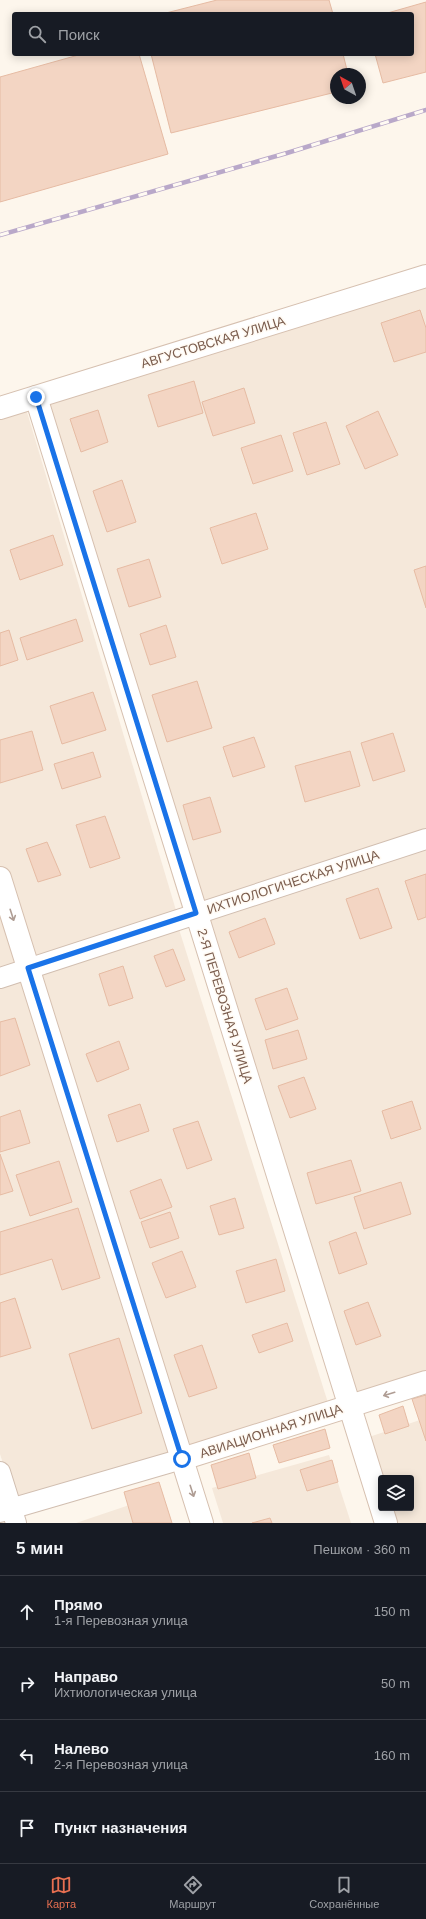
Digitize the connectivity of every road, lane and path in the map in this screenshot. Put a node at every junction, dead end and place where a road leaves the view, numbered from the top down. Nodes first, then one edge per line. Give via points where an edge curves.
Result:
1 (426, 276) edge
2 (36, 397) junction
3 (0, 408) edge
4 (426, 839) edge
5 (0, 878) edge
6 (196, 913) junction
7 (28, 968) junction
8 (0, 978) edge
9 (426, 1382) edge
10 (349, 1406) junction
11 (182, 1459) junction
12 (0, 1472) edge
13 (9, 1514) edge
14 (202, 1523) edge
15 (386, 1523) edge

1 - 2 street, АВГУСТОВСКАЯ УЛИЦА
2 - 3 street, АВГУСТОВСКАЯ УЛИЦА
2 - 6 street, 2-Я ПЕРЕВОЗНАЯ УЛИЦА
4 - 6 street, ИХТИОЛОГИЧЕСКАЯ УЛИЦА
5 -> 7 street
6 - 7 street, ИХТИОЛОГИЧЕСКАЯ УЛИЦА
6 - 10 street, 2-Я ПЕРЕВОЗНАЯ УЛИЦА
7 - 8 street, ИХТИОЛОГИЧЕСКАЯ УЛИЦА
7 - 11 street
9 -> 10 street, АВИАЦИОННАЯ УЛИЦА
10 - 11 street, АВИАЦИОННАЯ УЛИЦА
10 - 15 street, 2-Я ПЕРЕВОЗНАЯ УЛИЦА
11 - 13 street, АВИАЦИОННАЯ УЛИЦА
11 -> 14 street
12 - 13 street

